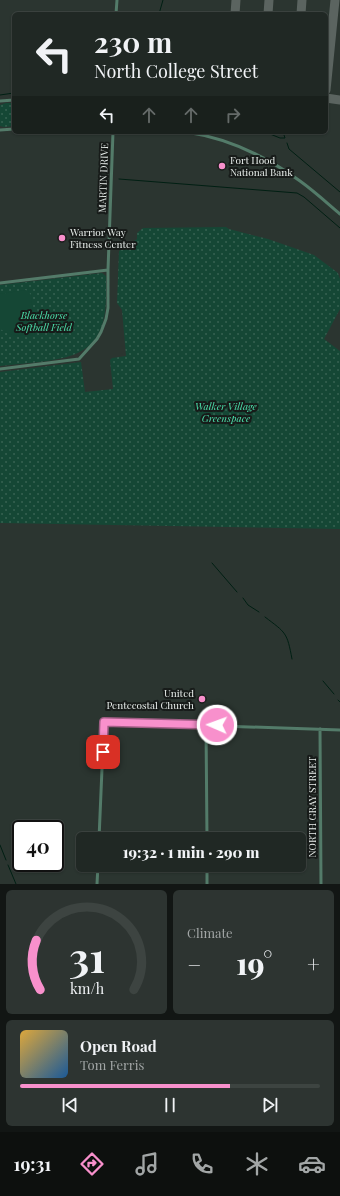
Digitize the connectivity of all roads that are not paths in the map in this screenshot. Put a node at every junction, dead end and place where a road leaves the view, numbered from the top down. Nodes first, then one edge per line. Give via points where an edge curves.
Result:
1 (117, 0) edge
2 (116, 12) edge
3 (12, 100) edge
4 (0, 101) edge
5 (12, 129) edge
6 (0, 130) edge
7 (113, 134) edge
8 (195, 134) edge
9 (340, 214) edge
10 (108, 270) junction
11 (0, 283) edge
12 (0, 369) edge
13 (206, 725) junction
14 (320, 729) junction
15 (340, 730) edge
16 (99, 832) edge
17 (207, 832) edge
18 (97, 872) edge
19 (207, 872) edge
20 (96, 884) edge
21 (207, 884) edge
22 (320, 884) edge

1 - 2 street
3 - 4 street
5 - 6 street
7 - 10 street, MARTIN DRIVE
8 - 9 street via 221,140 262,158 299,180
10 - 11 street
10 - 12 street, MARTIN DRIVE via 108,308 104,327 79,359
13 - 14 street
13 - 16 street via 104,722
13 - 17 street
14 - 15 street
14 - 22 street, NORTH GRAY STREET
18 - 20 street
19 - 21 street

